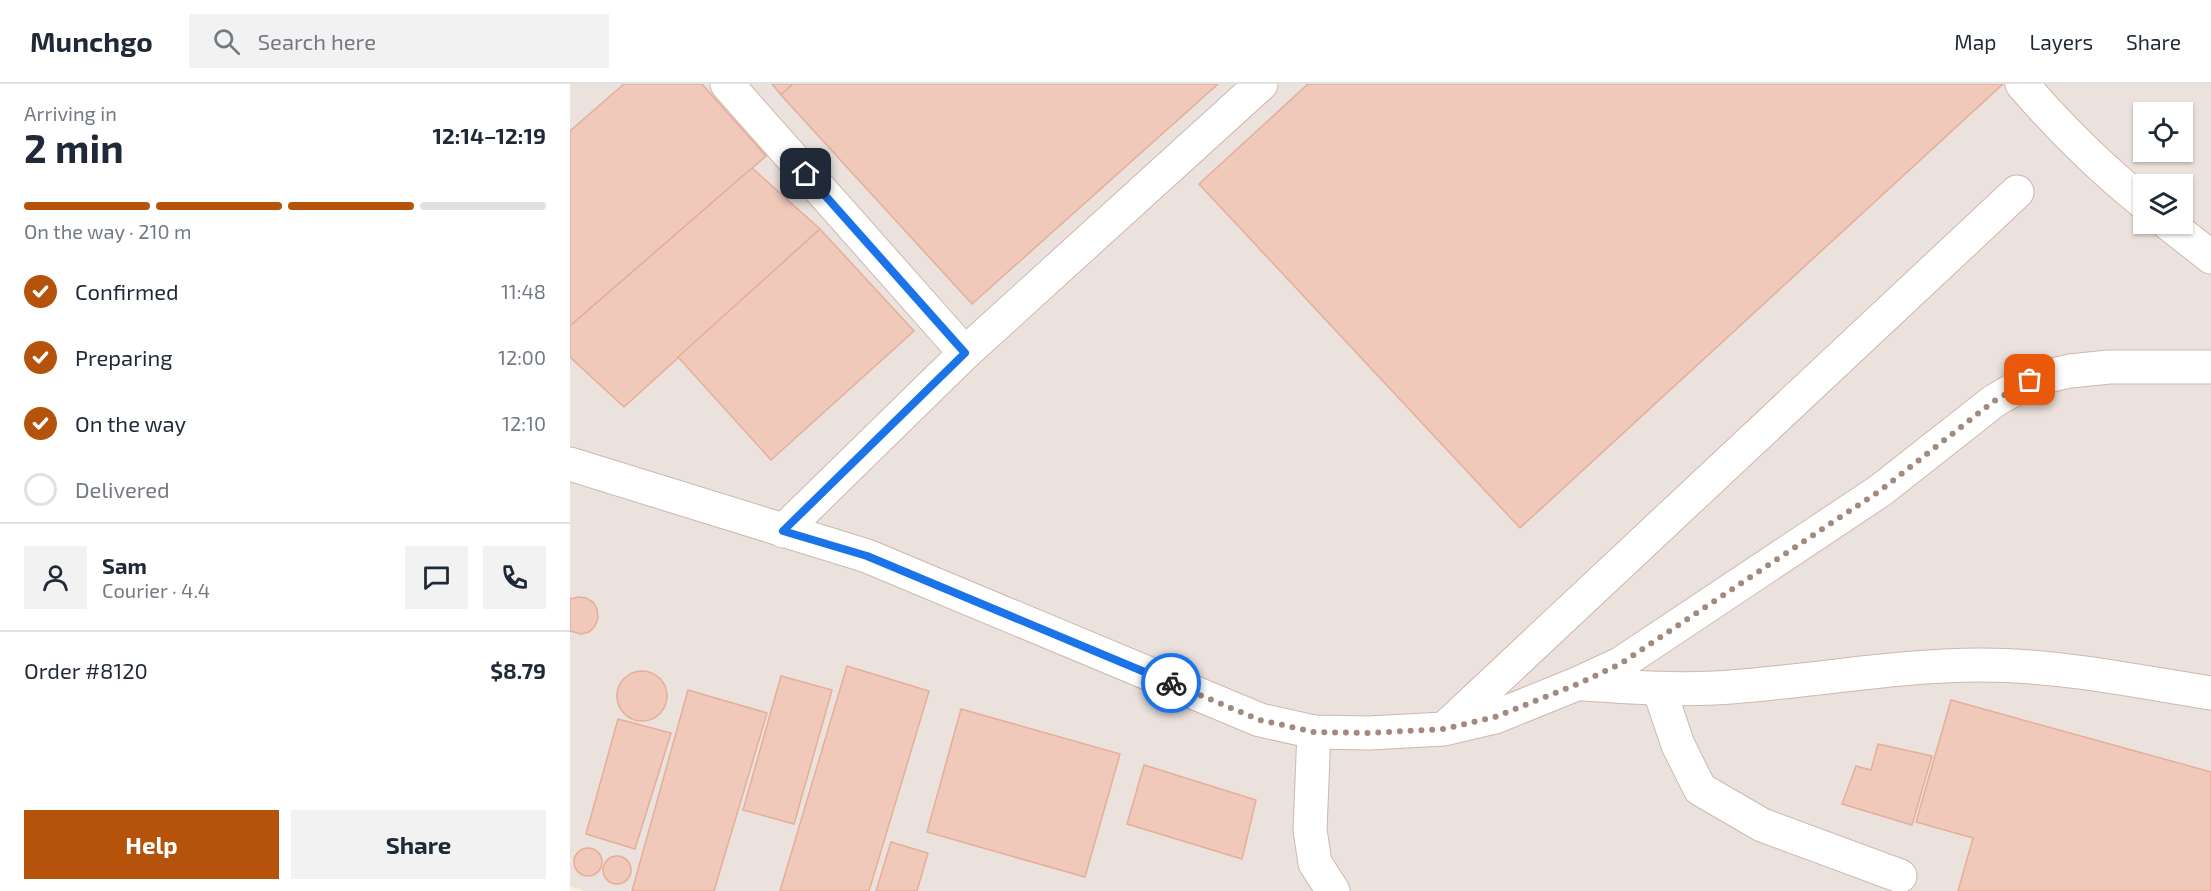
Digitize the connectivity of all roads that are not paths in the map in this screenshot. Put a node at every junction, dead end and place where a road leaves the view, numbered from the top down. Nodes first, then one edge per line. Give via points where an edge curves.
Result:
1 (727, 84) edge
2 (1261, 84) edge
3 (2022, 84) edge
4 (2017, 192) dead end
5 (2133, 194) edge
6 (2182, 234) edge
7 (2211, 257) edge
8 (965, 353) junction
9 (2145, 367) junction
10 (2211, 367) edge
11 (2211, 384) edge
12 (570, 464) edge
13 (783, 531) junction
14 (1580, 683) junction
15 (1659, 689) junction
16 (2211, 693) edge
17 (1444, 729) junction
18 (1314, 732) junction
19 (1900, 876) dead end
20 (1333, 891) edge

1 - 8 street
2 - 8 street
3 - 5 street via 2105,172
4 - 17 street
6 - 7 street
8 - 13 street
9 - 10 street
9 - 11 street
9 - 14 street via 2070,371 2030,380 1994,401 1881,490 1682,624 1620,664
12 - 13 street
13 - 18 street via 867,556 1260,720
14 - 15 street
14 - 17 street via 1495,717
15 - 16 street via 1716,688 1982,665 2087,673
15 - 19 street via 1678,745 1700,789 1762,825
17 - 18 street
18 - 20 street via 1310,830 1315,863

